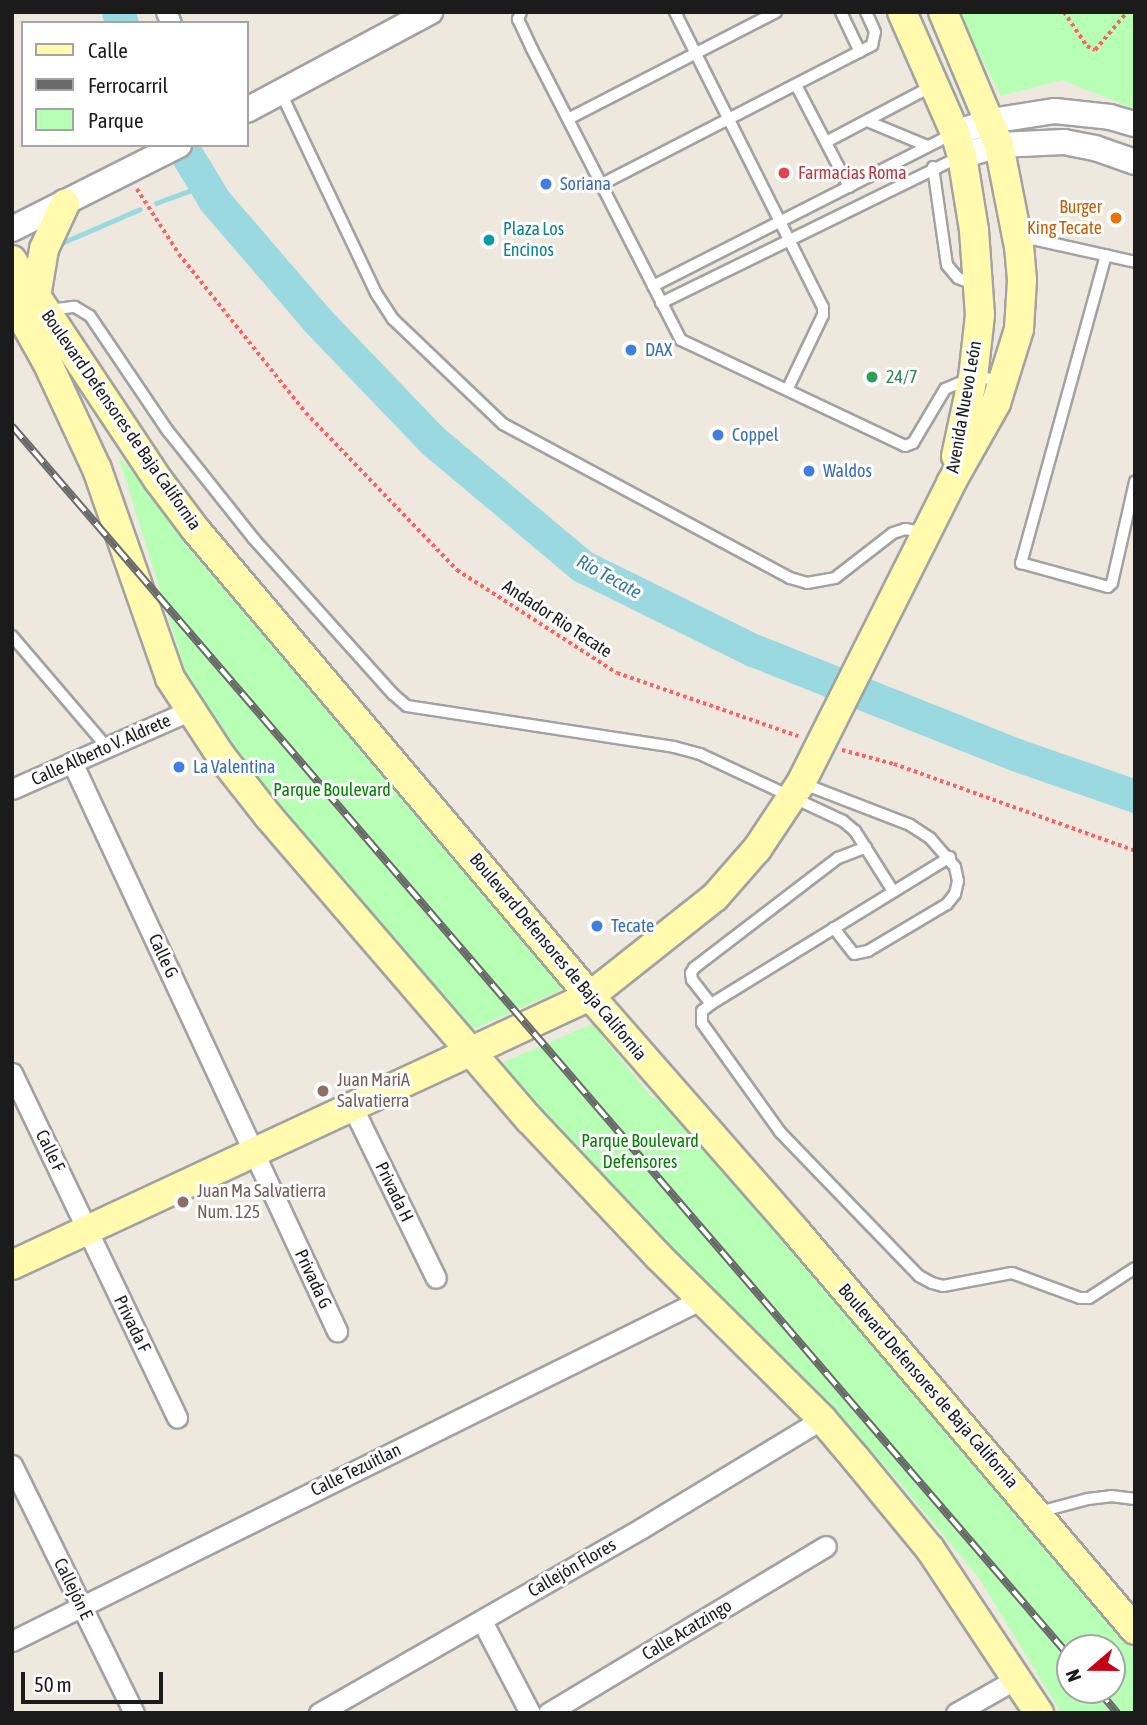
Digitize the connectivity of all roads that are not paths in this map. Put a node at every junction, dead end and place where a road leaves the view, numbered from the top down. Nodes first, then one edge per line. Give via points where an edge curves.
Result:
1 (430, 12) edge
2 (520, 12) edge
3 (675, 12) edge
4 (776, 12) edge
5 (841, 12) edge
6 (866, 12) edge
7 (902, 12) edge
8 (943, 12) edge
9 (860, 52) junction
10 (696, 53) junction
11 (796, 85) junction
12 (936, 85) junction
13 (281, 93) junction
14 (248, 110) edge
15 (568, 119) junction
16 (729, 119) junction
17 (867, 121) junction
18 (1135, 124) edge
19 (995, 133) junction
20 (825, 142) junction
21 (959, 144) junction
22 (927, 146) junction
23 (175, 147) edge
24 (1135, 162) edge
25 (933, 167) junction
26 (602, 184) junction
27 (849, 187) junction
28 (65, 204) junction
29 (780, 222) junction
30 (12, 229) edge
31 (1018, 236) junction
32 (788, 239) junction
33 (1106, 255) junction
34 (12, 260) edge
35 (1135, 262) edge
36 (653, 286) junction
37 (979, 286) junction
38 (661, 303) junction
39 (25, 307) edge
40 (973, 377) junction
41 (1004, 381) junction
42 (787, 390) junction
43 (1135, 482) edge
44 (951, 483) junction
45 (1130, 517) edge
46 (926, 532) junction
47 (12, 636) edge
48 (189, 710) junction
49 (106, 746) junction
50 (72, 762) junction
51 (12, 789) edge
52 (797, 789) junction
53 (866, 847) junction
54 (950, 857) junction
55 (893, 891) junction
56 (834, 928) junction
57 (590, 996) junction
58 (711, 1004) junction
59 (470, 1054) junction
60 (12, 1073) edge
61 (352, 1106) junction
62 (253, 1150) junction
63 (87, 1230) junction
64 (12, 1265) edge
65 (1135, 1268) edge
66 (436, 1278) dead end
67 (701, 1300) junction
68 (337, 1331) dead end
69 (177, 1418) dead end
70 (822, 1419) junction
71 (12, 1465) edge
72 (1135, 1499) edge
73 (1037, 1513) junction
74 (826, 1546) dead end
75 (80, 1605) junction
76 (482, 1621) junction
77 (1135, 1630) edge
78 (12, 1641) edge
79 (1014, 1679) junction
80 (134, 1713) edge
81 (320, 1713) edge
82 (530, 1713) edge
83 (548, 1713) edge
84 (956, 1713) edge
85 (1039, 1713) edge

1 - 13 street
2 - 15 lane via 518,19
3 - 10 lane
4 - 10 lane
5 - 9 lane
6 - 9 lane via 876,40
7 - 12 main road, Avenida Nuevo León
8 - 19 main road, Avenida Nuevo León
9 - 11 lane
10 - 15 lane
10 - 16 lane
11 - 16 lane
11 - 20 lane
12 - 17 lane
12 - 21 main road, Avenida Nuevo León
13 - 14 street
13 - 46 lane via 376,293 393,319 503,424 807,583 835,578 893,533 905,529
15 - 26 lane
16 - 26 lane
16 - 29 lane
17 - 20 lane
17 - 22 lane
18 - 19 street via 1055,111
19 - 21 street
19 - 24 street via 1095,148
19 - 31 main road, Avenida Nuevo León
20 - 27 lane
21 - 22 lane
21 - 25 lane
21 - 37 main road, Avenida Nuevo León
22 - 27 lane
23 - 28 street
25 - 32 lane
25 - 37 lane via 947,265 951,273
26 - 36 lane
27 - 29 lane
28 - 30 street
28 - 39 main road via 44,248
29 - 32 lane
29 - 36 lane
31 - 33 lane
31 - 41 main road, Avenida Nuevo León via 1022,279 1019,329
32 - 38 lane
32 - 42 lane via 824,311
33 - 35 lane
33 - 45 lane via 1021,563 1108,587
34 - 39 main road, Boulevard Defensores de Baja California
36 - 38 lane
37 - 40 main road, Avenida Nuevo León
38 - 42 lane via 681,340
39 - 48 main road, Boulevard Defensores de Baja California via 97,469 156,645
39 - 52 lane via 66,306 90,316 168,431 253,538 407,706 674,747
39 - 57 main road, Boulevard Defensores de Baja California via 195,529
40 - 41 lane
40 - 42 lane via 945,389 913,443 905,446
40 - 44 main road, Avenida Nuevo León
41 - 44 main road, Avenida Nuevo León
43 - 45 lane
44 - 46 main road
46 - 52 main road
47 - 49 lane
48 - 49 street, Calle Alberto V. Aldrete
48 - 59 main road, Boulevard Defensores de Baja California via 269,817
49 - 50 street, Calle Alberto V. Aldrete
50 - 51 street, Calle Alberto V. Aldrete
50 - 62 street, Calle G
52 - 53 lane via 843,821
52 - 54 lane via 910,825
52 - 57 main road via 757,849 715,897
53 - 55 lane
53 - 58 lane via 838,858 694,968 692,980
54 - 55 lane
54 - 56 lane via 958,881 947,904 859,955
55 - 56 lane
56 - 58 lane
57 - 59 main road
57 - 73 main road, Boulevard Defensores de Baja California
58 - 65 lane via 699,1018 780,1132 919,1276 943,1286 1012,1273 1089,1298
59 - 61 main road
59 - 67 main road, Boulevard Defensores de Baja California
60 - 63 street, Calle F
61 - 62 main road
61 - 66 street, Privada H
62 - 63 main road
62 - 68 street, Privada G
63 - 64 main road
63 - 69 street, Privada F
67 - 70 main road, Boulevard Defensores de Baja California
67 - 75 street, Calle Tezuitlan
70 - 76 street, Callejón Flores
70 - 79 main road, Boulevard Defensores de Baja California via 930,1549
71 - 75 street, Callejón E
72 - 73 lane via 1088,1499
73 - 77 main road, Boulevard Defensores de Baja California
74 - 83 street, Calle Acatzingo
75 - 78 street, Calle Tezuitlan
75 - 80 street, Callejón E
76 - 81 street, Callejón Flores
76 - 82 street
79 - 84 street
79 - 85 main road, Boulevard Defensores de Baja California

